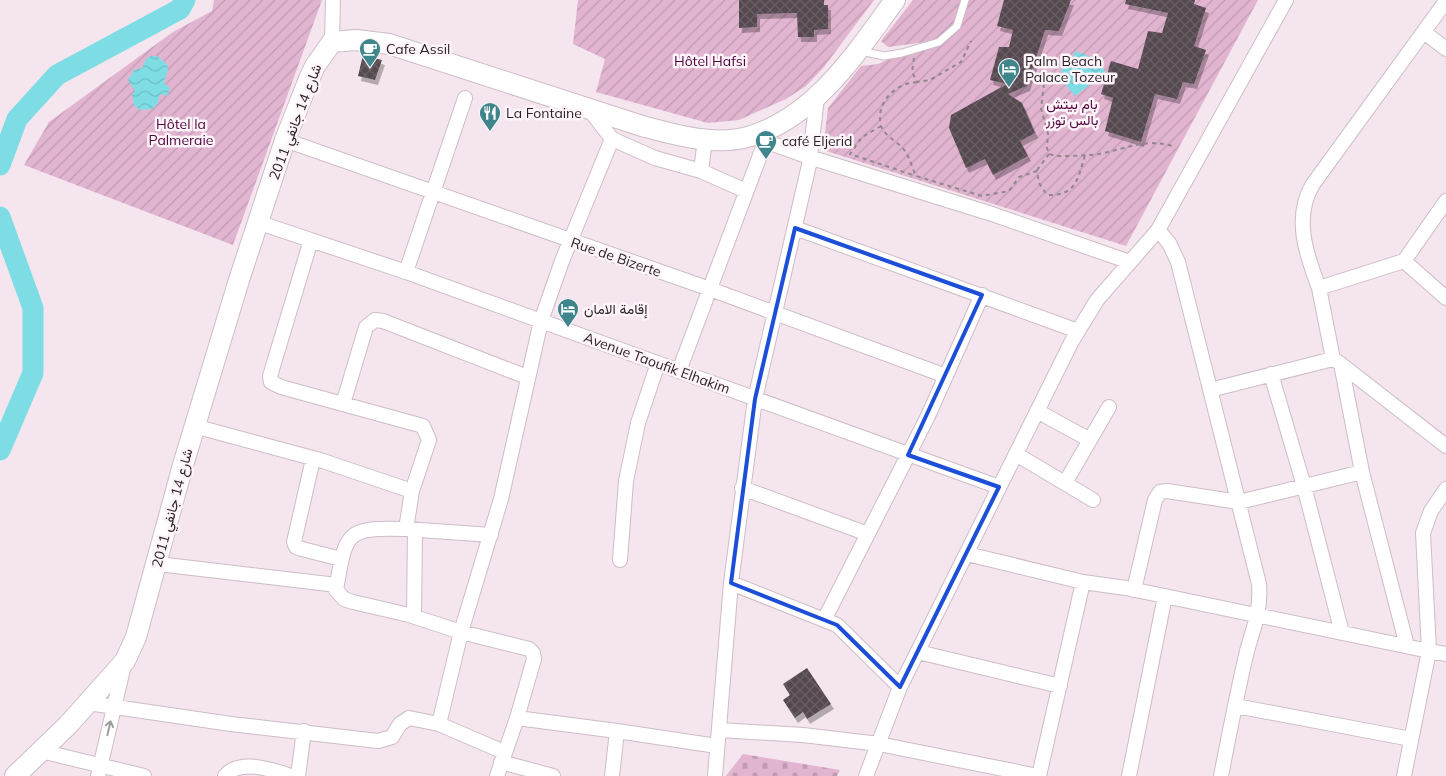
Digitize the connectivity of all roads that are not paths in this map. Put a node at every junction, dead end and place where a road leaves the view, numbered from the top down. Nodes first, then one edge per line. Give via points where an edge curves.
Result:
1 (333, 0) edge
2 (965, 0) edge
3 (1286, 0) edge
4 (1446, 1) edge
5 (891, 2) edge
6 (1424, 32) junction
7 (332, 42) junction
8 (1446, 49) edge
9 (857, 50) junction
10 (465, 98) dead end
11 (817, 98) junction
12 (588, 108) junction
13 (612, 139) junction
14 (758, 139) junction
15 (285, 140) junction
16 (705, 140) junction
17 (809, 157) junction
18 (701, 171) junction
19 (746, 191) junction
20 (432, 193) junction
21 (1446, 201) edge
22 (257, 222) junction
23 (795, 228) junction
24 (1158, 230) junction
25 (311, 240) junction
26 (570, 241) junction
27 (1404, 261) junction
28 (1130, 262) junction
29 (406, 272) junction
30 (1319, 288) junction
31 (710, 290) junction
32 (982, 295) junction
33 (1446, 298) edge
34 (774, 315) junction
35 (541, 321) junction
36 (1078, 331) junction
37 (658, 362) junction
38 (1337, 362) junction
39 (679, 372) junction
40 (1271, 374) junction
41 (946, 376) junction
42 (527, 377) junction
43 (1210, 390) junction
44 (755, 399) junction
45 (343, 404) junction
46 (1109, 407) dead end
47 (1037, 411) junction
48 (194, 426) junction
49 (1090, 440) junction
50 (1446, 446) edge
51 (1016, 454) junction
52 (908, 455) junction
53 (313, 458) junction
54 (1362, 472) junction
55 (1065, 483) junction
56 (1304, 486) junction
57 (999, 487) junction
58 (742, 488) junction
59 (1446, 489) edge
60 (412, 491) junction
61 (1093, 500) dead end
62 (1239, 502) junction
63 (411, 529) junction
64 (868, 534) junction
65 (491, 536) junction
66 (967, 554) junction
67 (341, 559) junction
68 (620, 560) dead end
69 (158, 564) junction
70 (1083, 582) junction
71 (731, 583) junction
72 (337, 584) junction
73 (1134, 590) junction
74 (1165, 596) junction
75 (414, 616) junction
76 (1258, 616) junction
77 (824, 620) junction
78 (461, 632) junction
79 (1342, 633) junction
80 (1407, 646) junction
81 (1429, 651) junction
82 (918, 652) junction
83 (1446, 654) edge
84 (125, 661) junction
85 (1060, 686) junction
86 (900, 687) junction
87 (88, 703) junction
88 (1236, 706) junction
89 (114, 708) junction
90 (517, 718) junction
91 (439, 724) junction
92 (719, 730) junction
93 (304, 731) junction
94 (617, 731) junction
95 (1411, 739) junction
96 (879, 744) junction
97 (717, 746) junction
98 (42, 751) junction
99 (502, 757) junction
100 (100, 770) edge
101 (15, 776) edge
102 (144, 776) edge
103 (225, 776) edge
104 (292, 776) edge
105 (298, 776) edge
106 (497, 776) edge
107 (552, 776) edge
108 (612, 776) edge
109 (715, 776) edge
110 (866, 776) edge
111 (1038, 776) edge
112 (1129, 776) edge
113 (1221, 776) edge
114 (1404, 776) edge

1 - 7 street
2 - 9 lane via 957,26 939,42 884,56
3 - 24 street
4 - 6 street
5 - 9 main road
6 - 8 street
6 - 30 street via 1306,196 1301,223
7 - 12 main road via 356,40 389,44
7 - 15 main road, شارع 14 جانفي 2011 via 315,66
9 - 11 main road
10 - 20 street
11 - 14 main road
11 - 17 street
12 - 13 street
12 - 16 main road via 642,126
13 - 18 street via 655,158
13 - 26 street
14 - 16 main road
14 - 17 street
14 - 19 street
15 - 20 street, Rue de Bizerte
15 - 22 main road, شارع 14 جانفي 2011
16 - 18 street
17 - 23 street
17 - 28 street via 992,214
18 - 19 street
19 - 31 street
20 - 26 street, Rue de Bizerte
20 - 29 street
21 - 27 street
22 - 25 street, Avenue Taoufik Elhakim
22 - 48 main road, شارع 14 جانفي 2011
23 - 32 street
23 - 34 street
24 - 28 street
24 - 43 street via 1178,262
25 - 29 street, Avenue Taoufik Elhakim
25 - 45 street via 270,376 271,382
26 - 31 street, Rue de Bizerte
26 - 35 street
27 - 30 street
27 - 33 street
28 - 36 street via 1097,300
29 - 35 street, Avenue Taoufik Elhakim
30 - 38 street
31 - 34 street, Rue de Bizerte
31 - 39 street
32 - 36 street
32 - 41 street
34 - 41 street, Rue de Bizerte
34 - 44 street
35 - 37 street, Avenue Taoufik Elhakim
35 - 42 street
36 - 47 street
37 - 39 street, Avenue Taoufik Elhakim
37 - 68 street via 638,423 626,481
38 - 40 street
38 - 50 street
38 - 54 street
39 - 44 street, Avenue Taoufik Elhakim
40 - 43 street
40 - 56 street
41 - 52 street
42 - 45 street via 375,320 366,327
42 - 65 street
43 - 62 street
44 - 52 street, Avenue Taoufik Elhakim
44 - 58 street
45 - 60 street via 413,422 427,430 428,445
46 - 49 street
47 - 49 street
47 - 51 street
48 - 53 street
48 - 69 main road, شارع 14 جانفي 2011
49 - 55 street
51 - 55 street
51 - 57 street
52 - 57 street, Avenue Taoufik Elhakim
52 - 64 street
53 - 60 street
53 - 67 street via 294,542 296,547
54 - 56 street
54 - 80 street
55 - 61 street
56 - 62 street
56 - 79 street
57 - 66 street
58 - 64 street
58 - 71 street
59 - 81 street via 1431,512 1423,533
60 - 63 street
62 - 73 street via 1160,492 1155,500
62 - 76 street via 1259,584
63 - 65 street
63 - 67 street via 365,529 347,541
63 - 75 street
64 - 77 street
65 - 78 street
66 - 70 street
66 - 82 street
67 - 72 street
69 - 72 street
69 - 84 main road, شارع 14 جانفي 2011 via 140,626
70 - 73 street
70 - 85 street
71 - 77 street
71 - 92 street
72 - 75 street via 336,590 344,599
73 - 74 street
74 - 76 street
74 - 112 street
75 - 78 street
76 - 79 street
76 - 88 street
77 - 86 street via 837,625
78 - 90 street via 523,647 533,653
78 - 91 street
79 - 80 street
80 - 81 street
81 - 83 street
81 - 95 street
82 - 85 street
82 - 86 street
84 - 87 main road, شارع 14 جانفي 2011
84 - 89 street
85 - 111 street
86 - 96 street
87 - 89 street
87 - 98 main road, شارع 14 جانفي 2011
88 - 95 street
88 - 113 street
89 - 93 street
100 -> 89 street
90 - 94 street
90 - 99 street
91 - 93 street via 410,718 400,724 392,737 378,741
91 - 99 street
92 - 96 street
92 - 97 street
93 - 105 street
94 - 97 street
94 - 108 street
95 - 114 street
96 - 110 street
96 - 111 street
97 - 109 street
98 - 100 street
98 - 101 main road, شارع 14 جانفي 2011
99 - 106 street
99 - 107 street
100 - 102 street
103 - 104 street via 229,771 248,766

